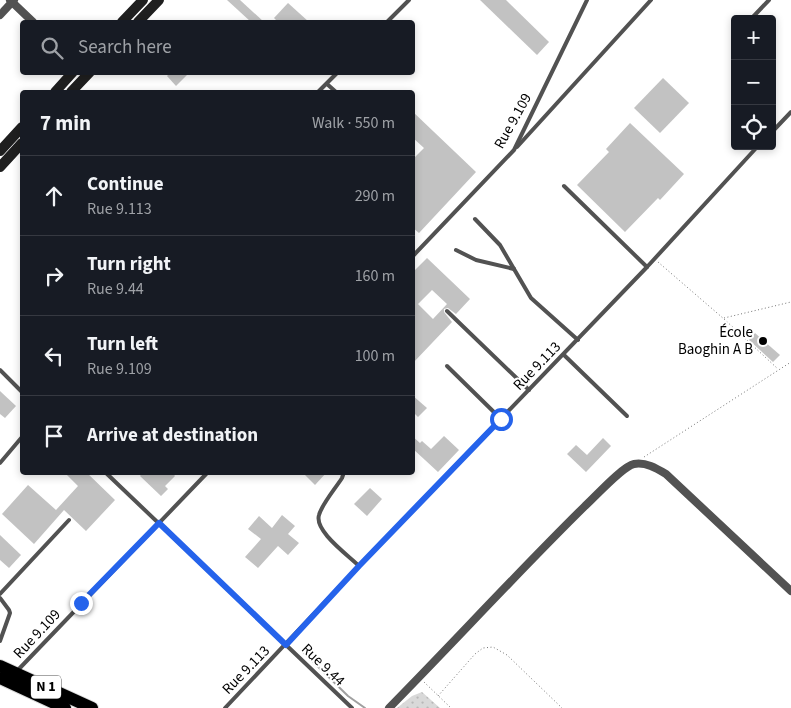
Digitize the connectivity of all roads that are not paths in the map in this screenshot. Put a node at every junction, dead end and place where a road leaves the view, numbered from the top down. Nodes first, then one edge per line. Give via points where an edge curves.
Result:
1 (143, 0) edge
2 (159, 0) edge
3 (409, 0) edge
4 (587, 0) edge
5 (651, 0) edge
6 (770, 0) edge
7 (12, 1) edge
8 (0, 15) edge
9 (755, 15) edge
10 (31, 20) edge
11 (124, 20) edge
12 (140, 20) edge
13 (389, 20) edge
14 (71, 75) edge
15 (85, 75) edge
16 (335, 75) edge
17 (327, 84) junction
18 (57, 90) edge
19 (73, 90) edge
20 (320, 90) edge
21 (334, 90) edge
22 (791, 112) edge
23 (776, 128) edge
24 (20, 129) edge
25 (20, 145) edge
26 (0, 150) edge
27 (514, 150) junction
28 (754, 150) edge
29 (0, 167) edge
30 (564, 186) dead end
31 (475, 218) dead end
32 (456, 250) dead end
33 (415, 254) edge
34 (647, 267) junction
35 (514, 269) junction
36 (447, 311) dead end
37 (578, 340) junction
38 (564, 354) junction
39 (447, 366) dead end
40 (0, 370) edge
41 (20, 390) edge
42 (529, 390) junction
43 (627, 416) dead end
44 (501, 419) junction
45 (20, 439) edge
46 (0, 463) edge
47 (108, 475) edge
48 (205, 475) edge
49 (343, 475) edge
50 (69, 520) dead end
51 (159, 523) junction
52 (359, 566) junction
53 (791, 591) edge
54 (0, 594) edge
55 (0, 598) edge
56 (0, 641) edge
57 (286, 645) junction
58 (0, 666) edge
59 (8, 678) edge
60 (65, 708) edge
61 (92, 708) edge
62 (225, 708) edge
63 (352, 708) edge
64 (389, 708) edge

1 - 11 main road
2 - 12 main road
3 - 13 lane
4 - 27 lane, Rue 9.109
5 - 27 lane
6 - 9 lane
7 - 8 street
7 - 10 street
14 - 18 main road
15 - 19 main road
16 - 17 lane
17 - 20 lane
17 - 21 lane
22 - 23 lane
24 - 26 main road
25 - 29 main road
27 - 33 lane, Rue 9.109
28 - 34 lane, Rue 9.113
30 - 34 lane
31 - 35 lane via 500,246
32 - 35 lane via 476,260
34 - 37 lane, Rue 9.113
35 - 37 lane via 531,298
36 - 42 lane
37 - 38 lane, Rue 9.113
38 - 42 lane, Rue 9.113
38 - 43 lane
39 - 44 lane
40 - 41 lane
42 - 44 lane, Rue 9.113
44 - 52 lane, Rue 9.113
45 - 46 lane
47 - 51 lane, Rue 9.44
48 - 51 lane, Rue 9.109
49 - 52 lane via 319,515 318,523 324,533
50 - 54 lane
51 - 57 lane, Rue 9.44
51 - 59 lane, Rue 9.109
52 - 57 lane, Rue 9.113
53 - 64 street via 666,474 650,465 633,464 618,474
55 - 56 lane via 10,613
57 - 62 lane, Rue 9.113
57 - 63 lane, Rue 9.44
58 - 59 highway, N 1
59 - 60 highway, N 1
59 - 61 highway, N 1

